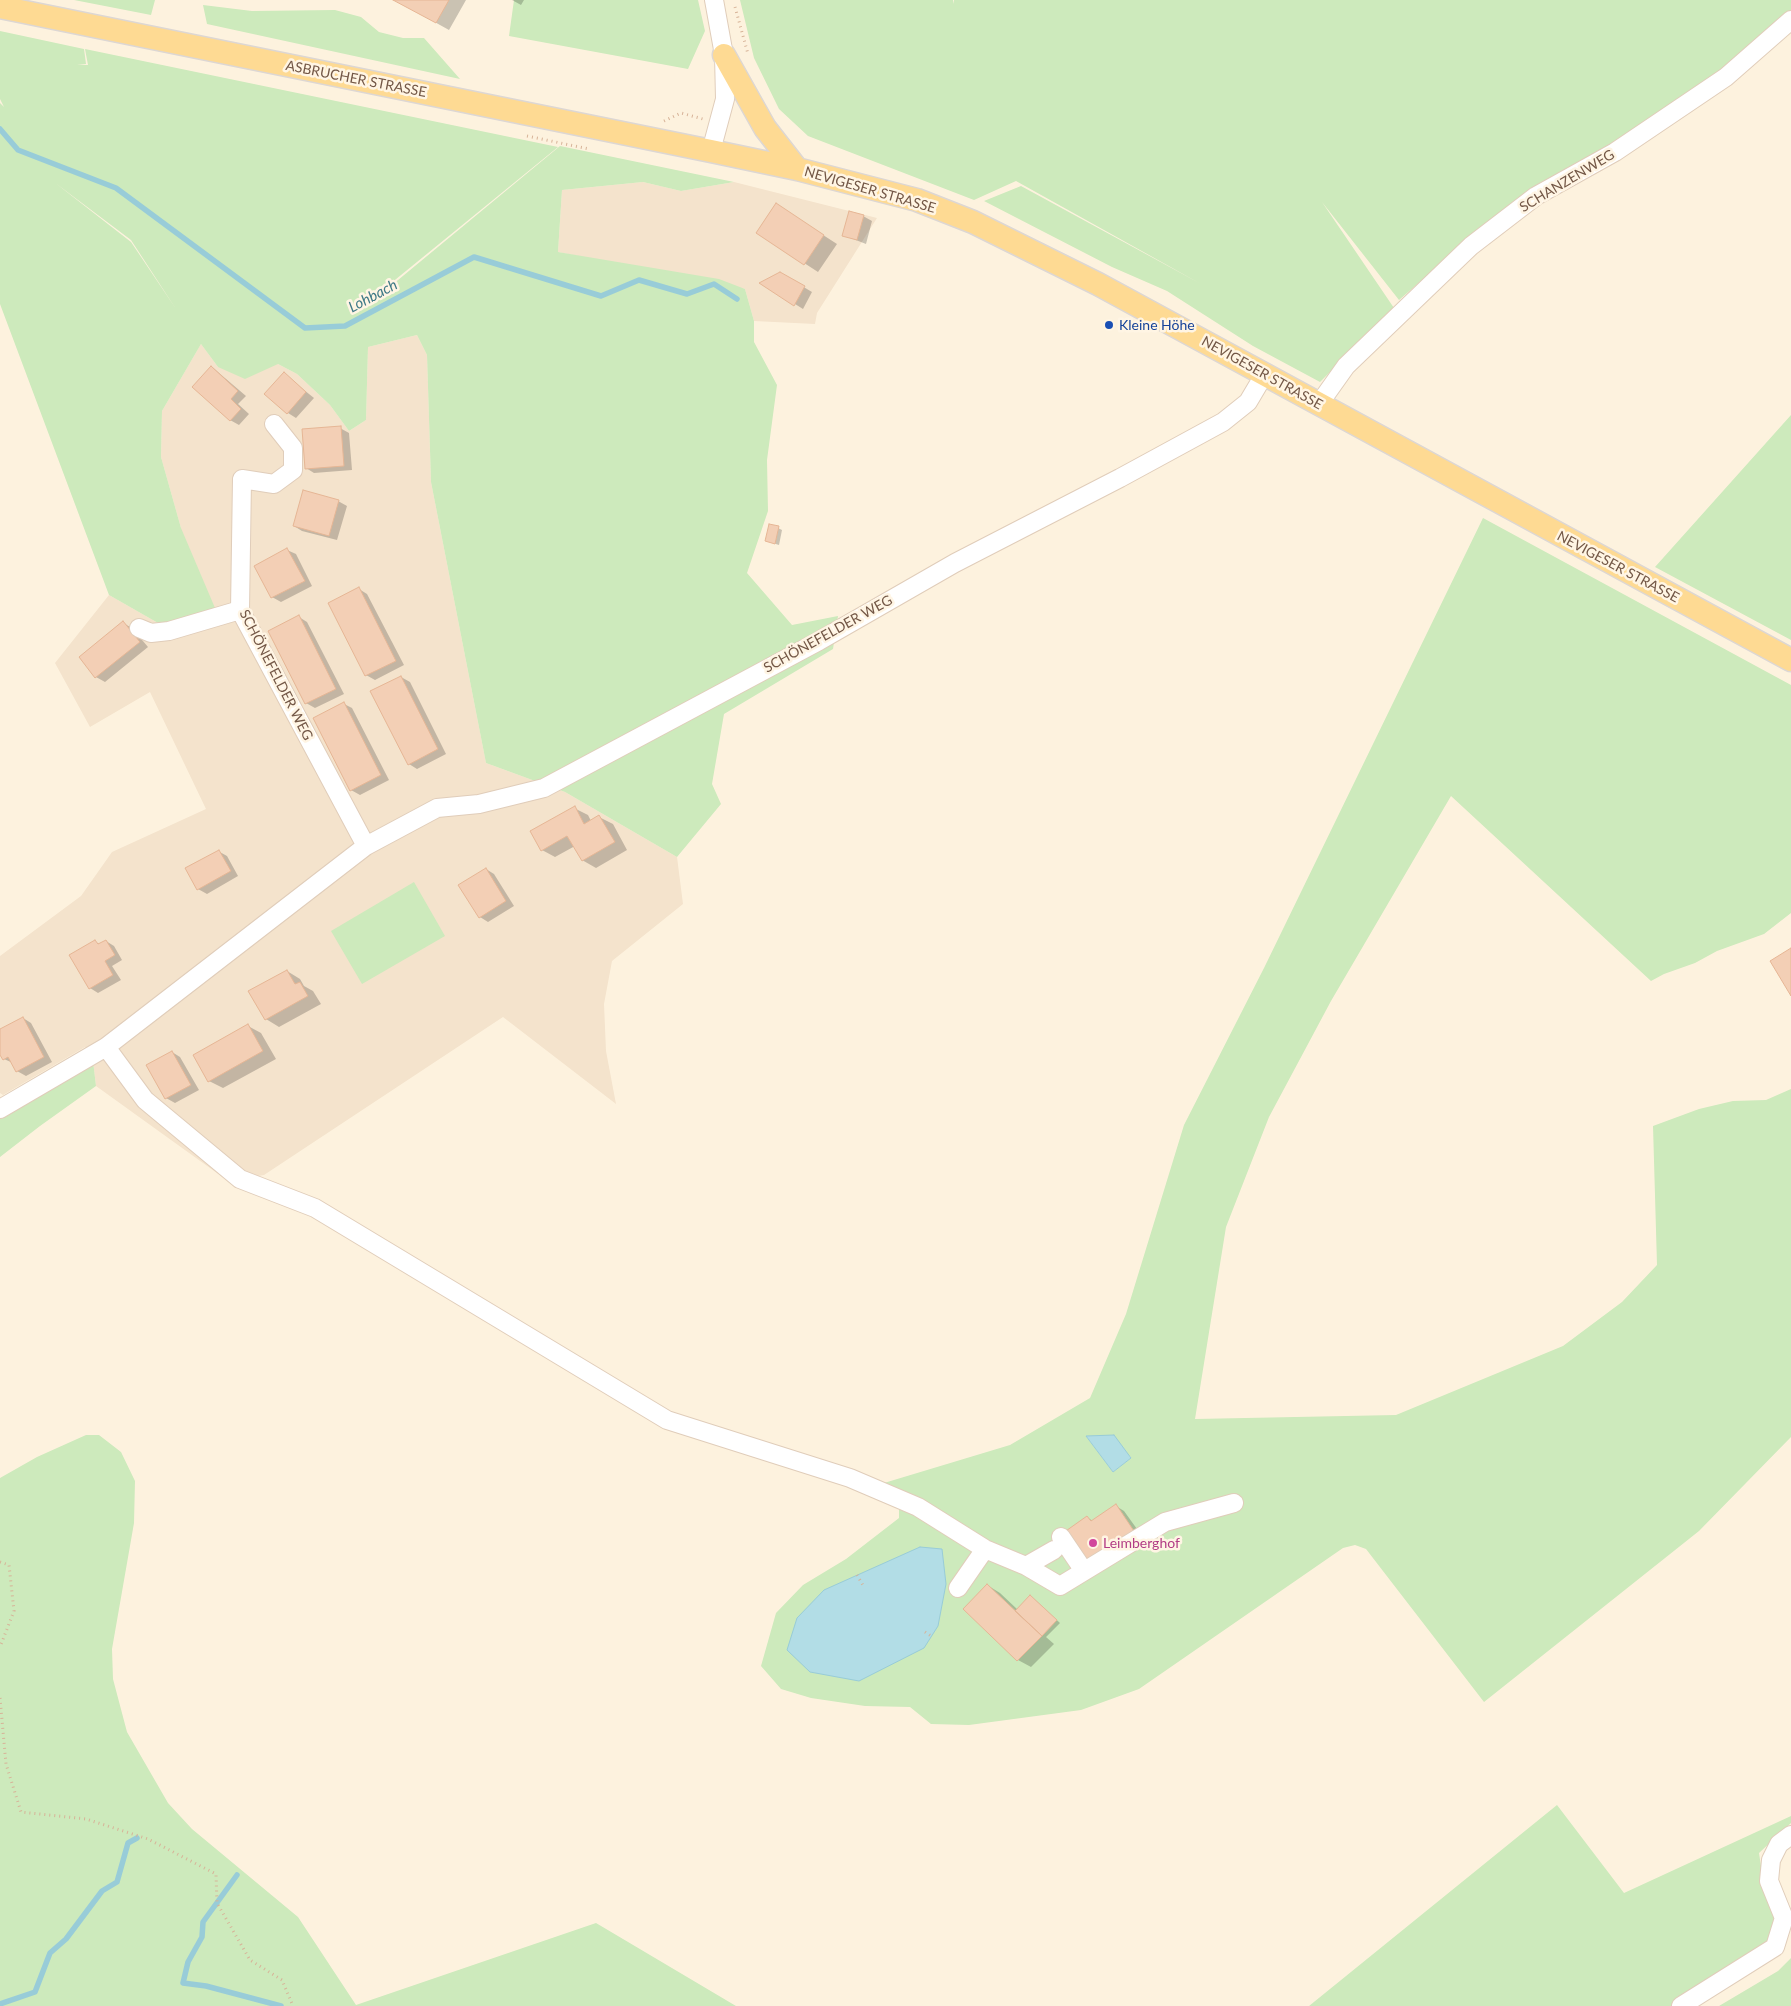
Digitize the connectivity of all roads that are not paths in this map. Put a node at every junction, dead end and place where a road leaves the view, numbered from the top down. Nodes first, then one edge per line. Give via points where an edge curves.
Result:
1 (714, 0) edge
2 (0, 7) edge
3 (1791, 20) edge
4 (724, 55) junction
5 (711, 151) junction
6 (797, 170) junction
7 (1264, 375) junction
8 (1319, 404) junction
9 (274, 424) dead end
10 (240, 610) junction
11 (139, 628) dead end
12 (1791, 660) edge
13 (366, 846) junction
14 (106, 1046) junction
15 (0, 1109) edge
16 (1234, 1503) dead end
17 (985, 1549) junction
18 (1026, 1566) junction
19 (1084, 1571) junction
20 (958, 1588) dead end
21 (1791, 1835) edge
22 (1682, 2006) edge

1 - 4 street
2 - 5 main road, ASBRUCHER STRASSE
3 - 8 street, SCHANZENWEG via 1726,77 1615,152 1536,196 1471,246 1346,366
4 - 5 street via 725,99
4 - 6 main road via 765,128
5 - 6 main road, NEVIGESER STRASSE
6 - 7 main road, NEVIGESER STRASSE via 917,200 973,222 1098,284
7 - 8 main road, NEVIGESER STRASSE
7 - 13 street, SCHÖNEFELDER WEG via 1248,402 1223,422 955,563 818,641 544,788 479,804 437,808
8 - 12 main road, NEVIGESER STRASSE
9 - 10 street, SCHÖNEFELDER WEG via 293,448 293,470 274,484 242,479
10 - 11 street via 169,631 151,634
10 - 13 street, SCHÖNEFELDER WEG
13 - 14 street, SCHÖNEFELDER WEG
14 - 15 street, SCHÖNEFELDER WEG
14 - 17 street via 146,1100 240,1179 315,1208 667,1420 850,1478 918,1507
16 - 19 street via 1165,1522
17 - 18 street
17 - 20 street
18 - 19 street via 1060,1586
18 - 19 street via 1058,1544
21 - 22 street via 1779,1844 1771,1860 1769,1881 1784,1918 1775,1947

